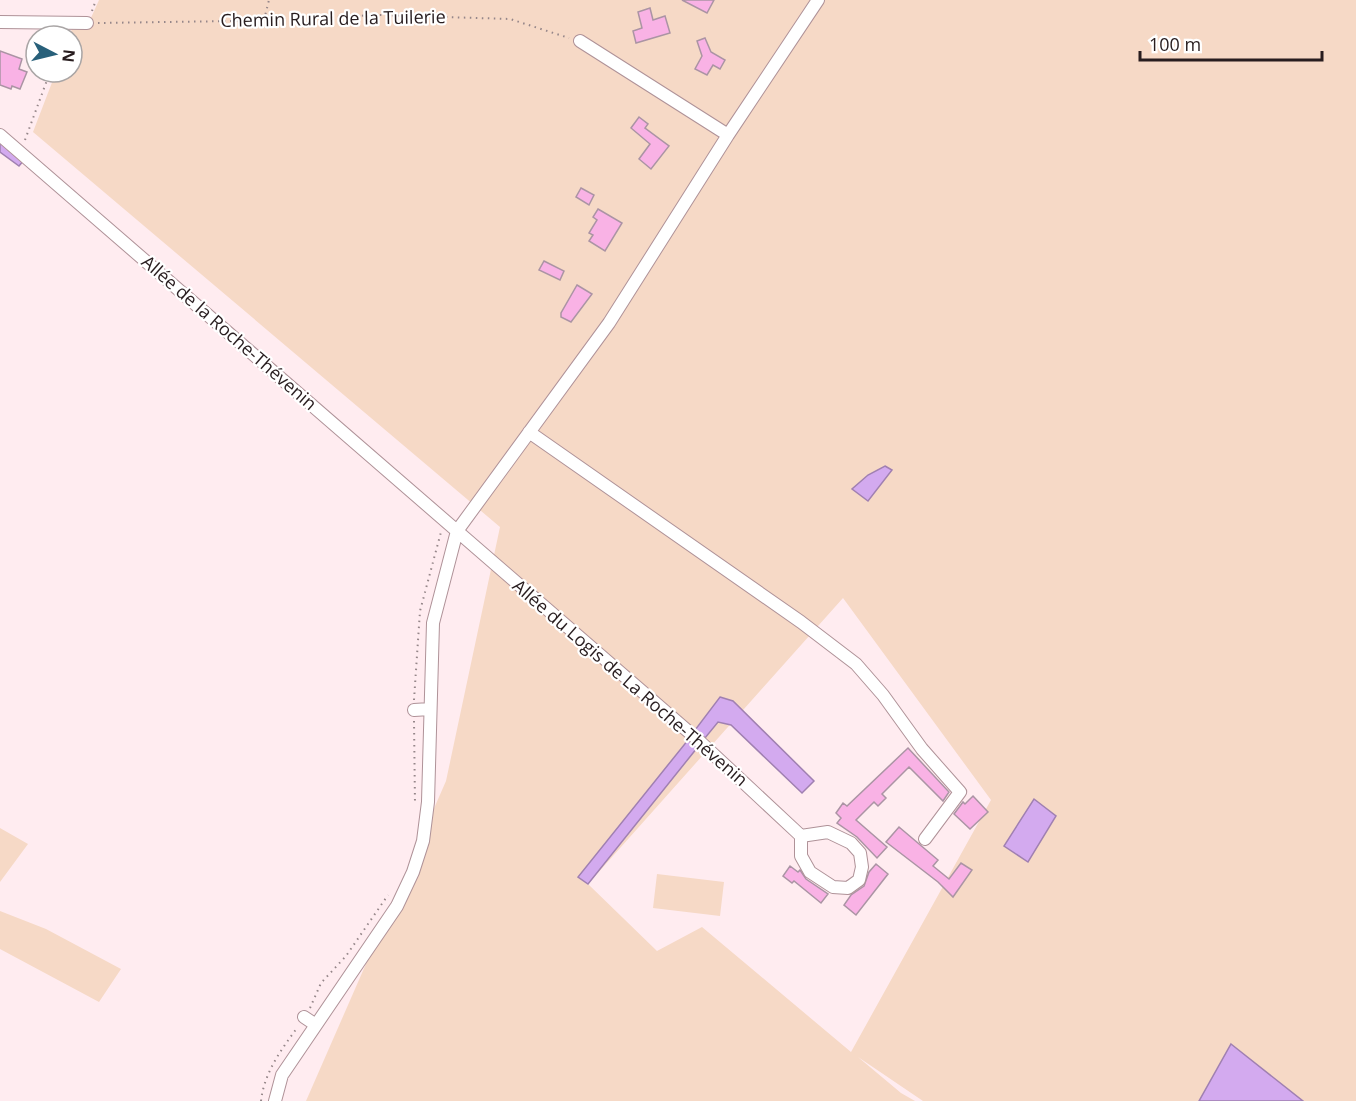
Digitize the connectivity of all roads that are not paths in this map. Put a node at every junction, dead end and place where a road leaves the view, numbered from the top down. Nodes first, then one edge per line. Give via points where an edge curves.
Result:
1 (818, 0) edge
2 (0, 22) edge
3 (87, 23) road end
4 (580, 41) road end
5 (0, 135) edge
6 (728, 135) junction
7 (529, 432) junction
8 (457, 531) junction
9 (430, 709) junction
10 (414, 710) road end
11 (801, 836) junction
12 (925, 839) dead end
13 (304, 1017) road end
14 (316, 1025) junction
15 (275, 1101) edge

1 - 6 street
2 - 3 street
4 - 6 street
5 - 8 street, Allée de la Roche-Thévenin
6 - 7 street via 609,323
7 - 8 street
7 - 12 street via 856,664 960,792
8 - 9 street via 434,623
8 - 11 street, Allée du Logis de La Roche-Thévenin via 697,739
9 - 10 street
9 - 14 street via 428,802 423,841 413,872 397,906
11 - 11 street via 828,832 851,843 860,853 862,867 858,880 848,888 832,887 810,872 801,856
13 - 14 street
14 - 15 street via 282,1075

